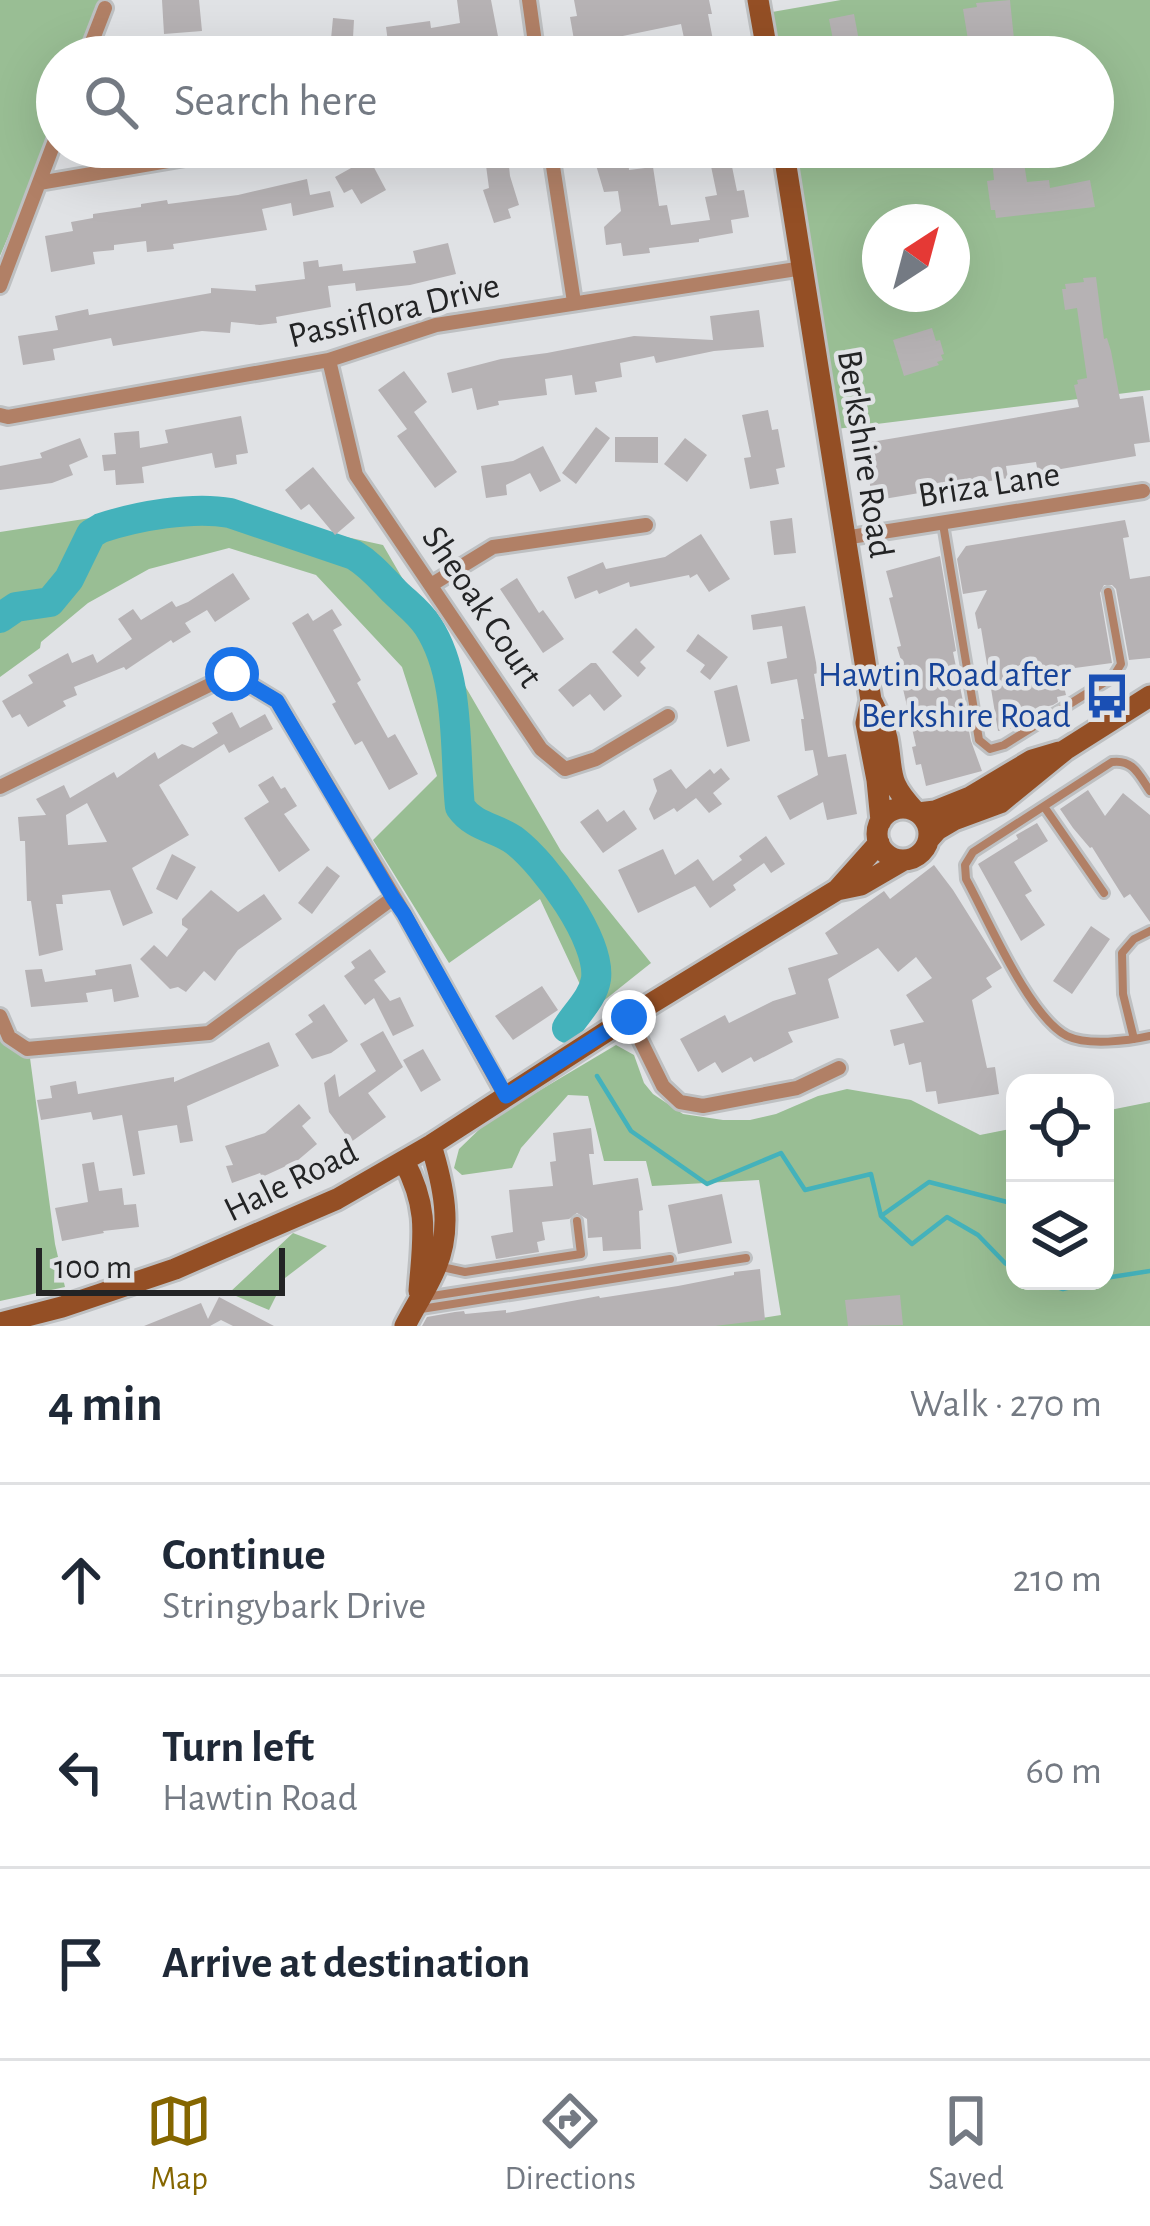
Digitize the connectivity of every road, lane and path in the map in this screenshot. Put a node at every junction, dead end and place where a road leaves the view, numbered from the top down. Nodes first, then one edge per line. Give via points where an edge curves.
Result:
1 (529, 0) edge
2 (758, 0) edge
3 (105, 8) dead end
4 (94, 36) edge
5 (534, 36) edge
6 (764, 36) edge
7 (45, 168) edge
8 (127, 168) edge
9 (553, 168) edge
10 (786, 168) edge
11 (39, 183) junction
12 (803, 268) junction
13 (0, 286) edge
14 (574, 302) junction
15 (329, 360) junction
16 (0, 415) edge
17 (1143, 491) dead end
18 (943, 522) junction
19 (646, 524) dead end
20 (844, 538) junction
21 (431, 585) junction
22 (1108, 592) dead end
23 (1150, 696) edge
24 (872, 700) junction
25 (1139, 708) edge
26 (668, 716) dead end
27 (1065, 750) junction
28 (0, 787) edge
29 (1150, 791) edge
30 (1045, 808) junction
31 (916, 812) junction
32 (880, 832) junction
33 (929, 839) junction
34 (904, 860) junction
35 (837, 890) junction
36 (1104, 892) dead end
37 (393, 898) junction
38 (1150, 931) edge
39 (0, 1016) edge
40 (629, 1017) junction
41 (1150, 1036) edge
42 (1134, 1040) junction
43 (839, 1068) dead end
44 (506, 1096) junction
45 (431, 1145) junction
46 (404, 1161) junction
47 (577, 1221) dead end
48 (746, 1258) dead end
49 (670, 1259) dead end
50 (436, 1266) junction
51 (412, 1311) edge
52 (0, 1324) edge

1 - 5 street
2 - 6 main road
3 - 4 street
7 - 11 street
8 - 11 street
9 - 14 street
10 - 12 main road, Berkshire Road
11 - 13 street
12 - 14 street, Passiflora Drive
12 - 20 main road, Berkshire Road
14 - 15 street, Passiflora Drive via 436,325
15 - 16 street, Passiflora Drive
15 - 21 street, Sheoak Court via 356,475
17 - 18 street, Briza Lane
18 - 20 street, Briza Lane
18 - 22 lane via 980,740 990,749 1113,677 1120,664
19 - 21 street via 493,547
20 - 24 main road, Berkshire Road
21 - 26 street, Sheoak Court via 541,748 566,769
23 - 25 main road
24 - 31 main road, Berkshire Road via 892,781
24 - 32 main road, Berkshire Road via 866,723
25 - 27 main road
27 - 31 main road via 970,797
27 - 33 main road via 1000,803
28 - 37 street via 232,674 277,701
29 - 30 lane via 1124,760
30 - 36 lane
30 - 42 lane via 973,852 966,879 1038,1010 1067,1036
31 - 32 main road via 886,815
31 - 33 main road
32 - 34 main road via 889,855
32 - 35 main road
33 - 34 main road
34 - 35 main road
35 - 40 main road, Hale Road
37 - 39 street via 209,1033 26,1049
37 - 44 street
38 - 42 lane via 1122,953
40 - 43 street via 663,1086 680,1102 703,1106 797,1088
40 - 44 main road, Hale Road
41 - 42 lane
44 - 45 main road, Hale Road
45 - 46 main road, Hale Road
45 - 50 main road via 445,1208
46 - 51 main road via 424,1227
46 - 52 main road, Hale Road via 217,1252
47 - 50 lane via 581,1254 465,1272
48 - 51 lane
49 - 51 lane
50 - 51 main road

